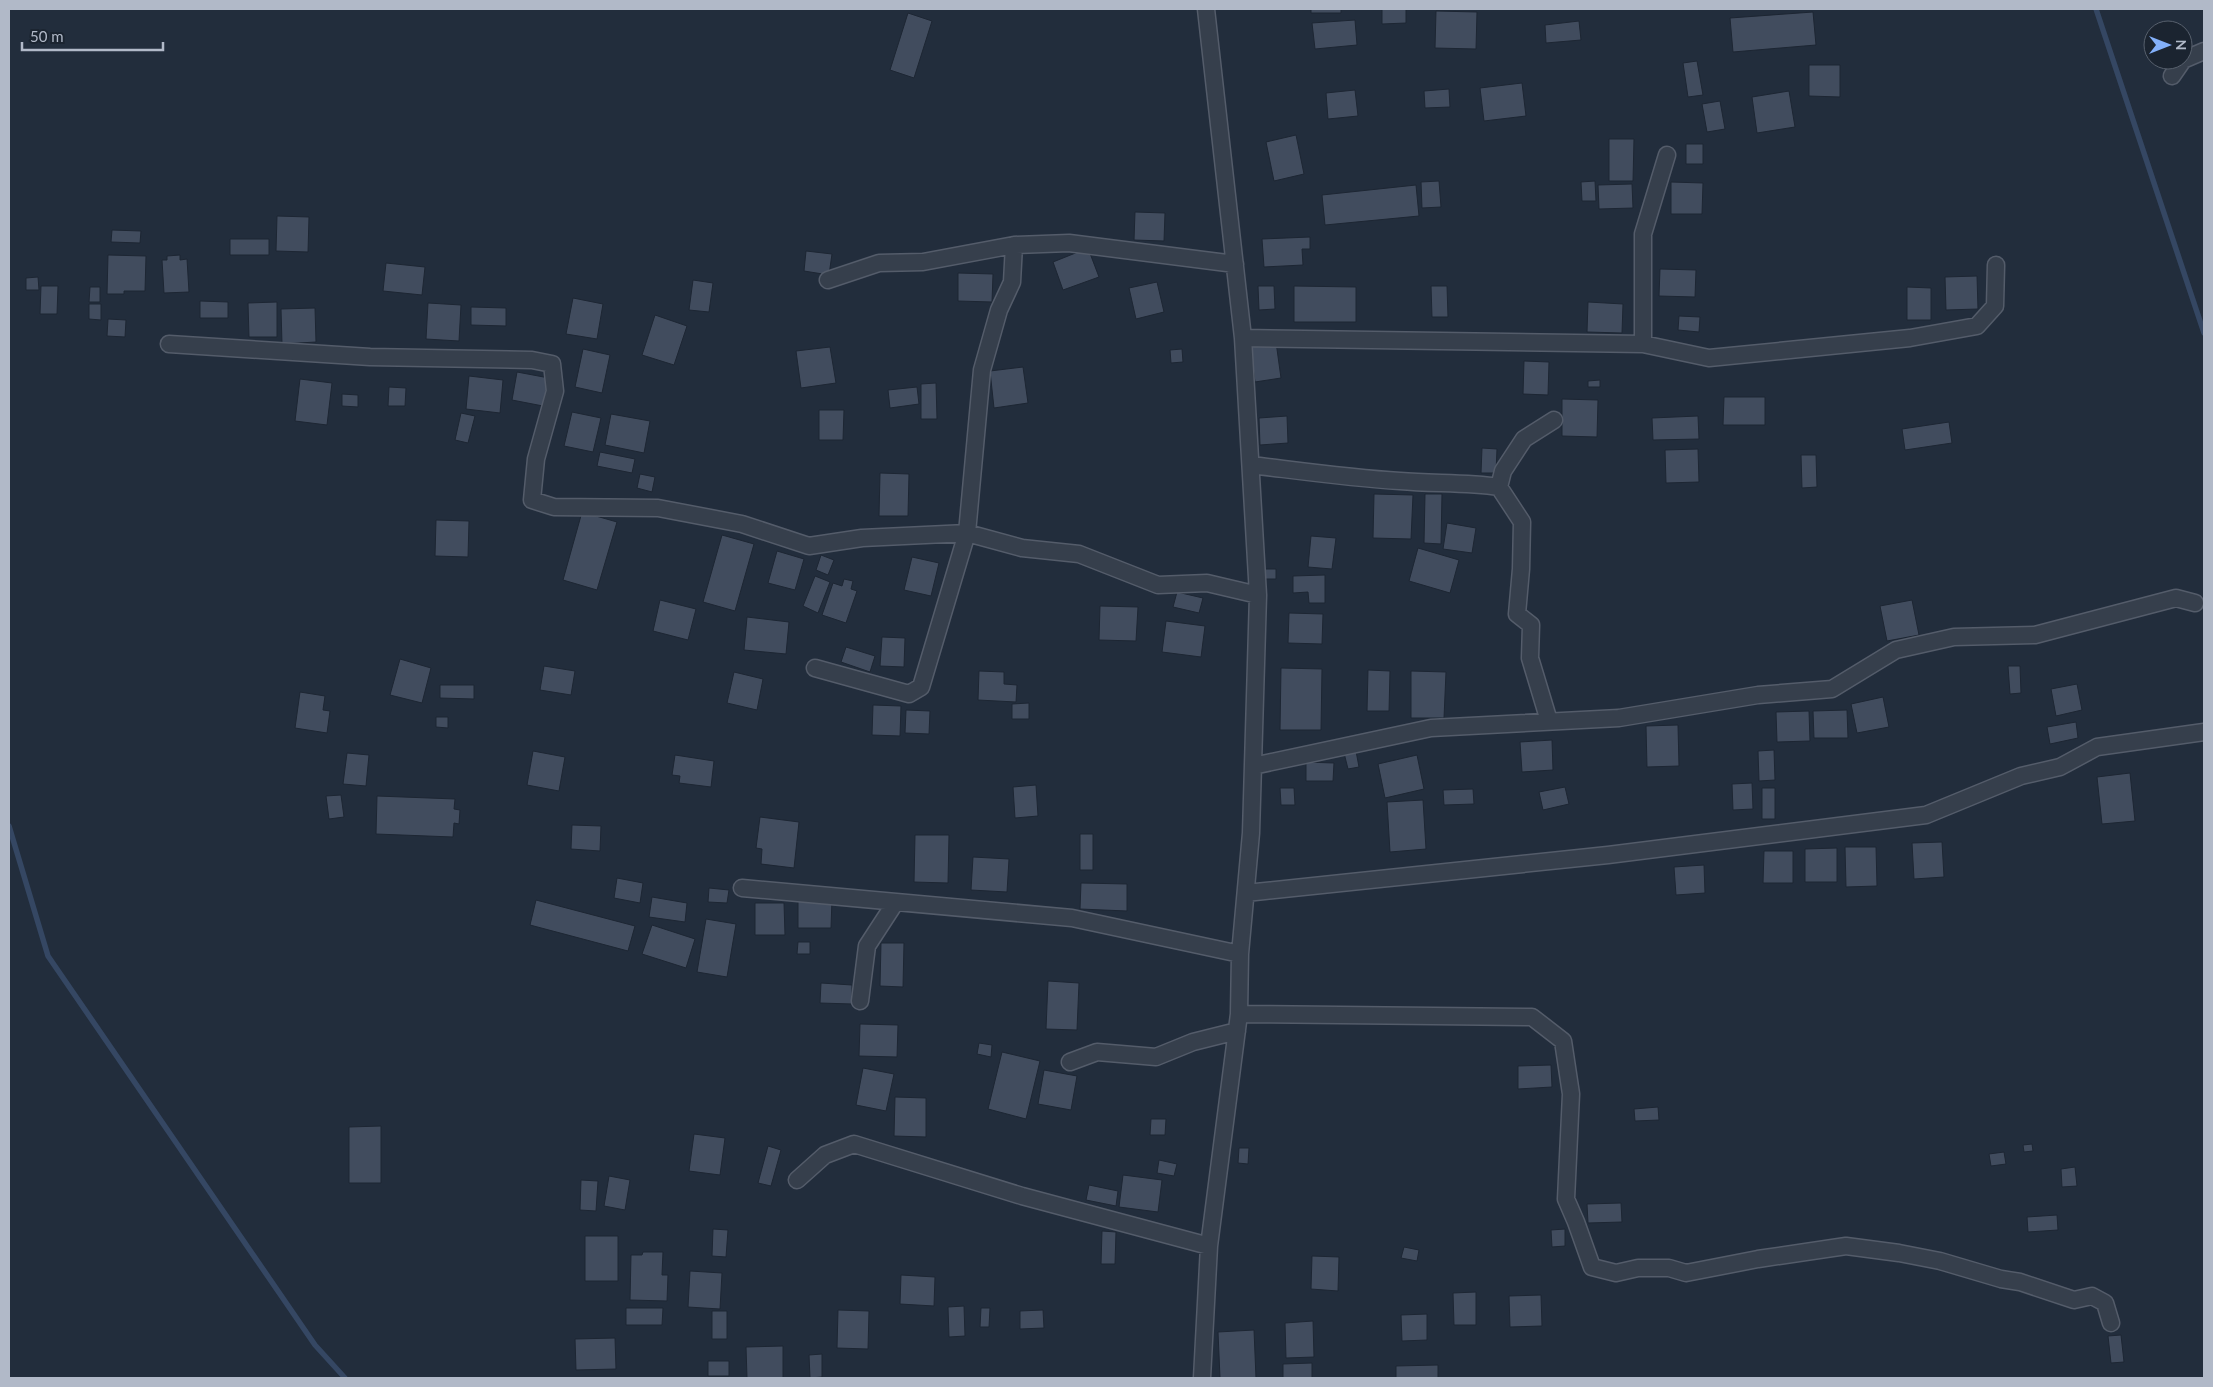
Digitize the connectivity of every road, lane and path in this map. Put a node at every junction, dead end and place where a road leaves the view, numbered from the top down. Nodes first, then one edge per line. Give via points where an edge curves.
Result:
1 (1206, 9) edge
2 (2176, 70) edge
3 (2172, 76) dead end
4 (1666, 155) dead end
5 (1014, 245) junction
6 (1235, 264) junction
7 (1996, 266) dead end
8 (828, 280) dead end
9 (1243, 338) junction
10 (169, 344) dead end
11 (1643, 344) junction
12 (1554, 420) dead end
13 (1251, 465) junction
14 (1499, 487) junction
15 (967, 534) junction
16 (1258, 595) junction
17 (2195, 603) dead end
18 (816, 668) dead end
19 (1549, 721) junction
20 (2204, 732) edge
21 (1253, 766) junction
22 (742, 888) dead end
23 (1246, 892) junction
24 (895, 902) junction
25 (1240, 954) junction
26 (860, 1002) dead end
27 (1239, 1014) junction
28 (1237, 1031) junction
29 (1070, 1062) dead end
30 (797, 1180) dead end
31 (1210, 1246) junction
32 (2111, 1323) dead end
33 (1202, 1378) edge

1 - 6 street
2 - 3 street
4 - 11 street via 1643,234
5 - 6 street via 1069,243
5 - 8 street via 923,262 879,263
5 - 15 street via 1012,282 999,310 982,370
6 - 9 street
7 - 11 street via 1995,306 1977,326 1910,338 1710,358
9 - 11 street
9 - 13 street
10 - 15 street via 370,357 532,360 552,364 555,391 536,459 532,500 554,506 658,508 742,524 808,546 862,538
12 - 14 street via 1524,439 1503,471
13 - 14 street via 1376,480
13 - 16 street
14 - 19 street via 1522,522 1516,614 1531,625 1530,658
15 - 16 street via 1022,548 1079,554 1158,585 1207,583
15 - 18 street via 921,688 909,694
16 - 21 street
17 - 19 street via 2176,598 2035,635 1954,637 1896,650 1832,689 1758,695 1619,718
19 - 21 street via 1431,728
20 - 23 street via 2097,747 2060,767 2021,776 1926,815 1608,855
21 - 23 street via 1252,833
22 - 24 street
23 - 25 street
24 - 25 street via 1072,918
24 - 26 street via 867,946
25 - 27 street
27 - 28 street
27 - 32 street via 1532,1017 1563,1041 1571,1094 1566,1199 1592,1267 1616,1273 1638,1268 1669,1268 1686,1273 1846,1246 1940,1261 2074,1300 2092,1296 2105,1303
28 - 29 street via 1156,1056 1097,1052
28 - 31 street
30 - 31 street via 825,1156 854,1144 1022,1196
31 - 33 street

